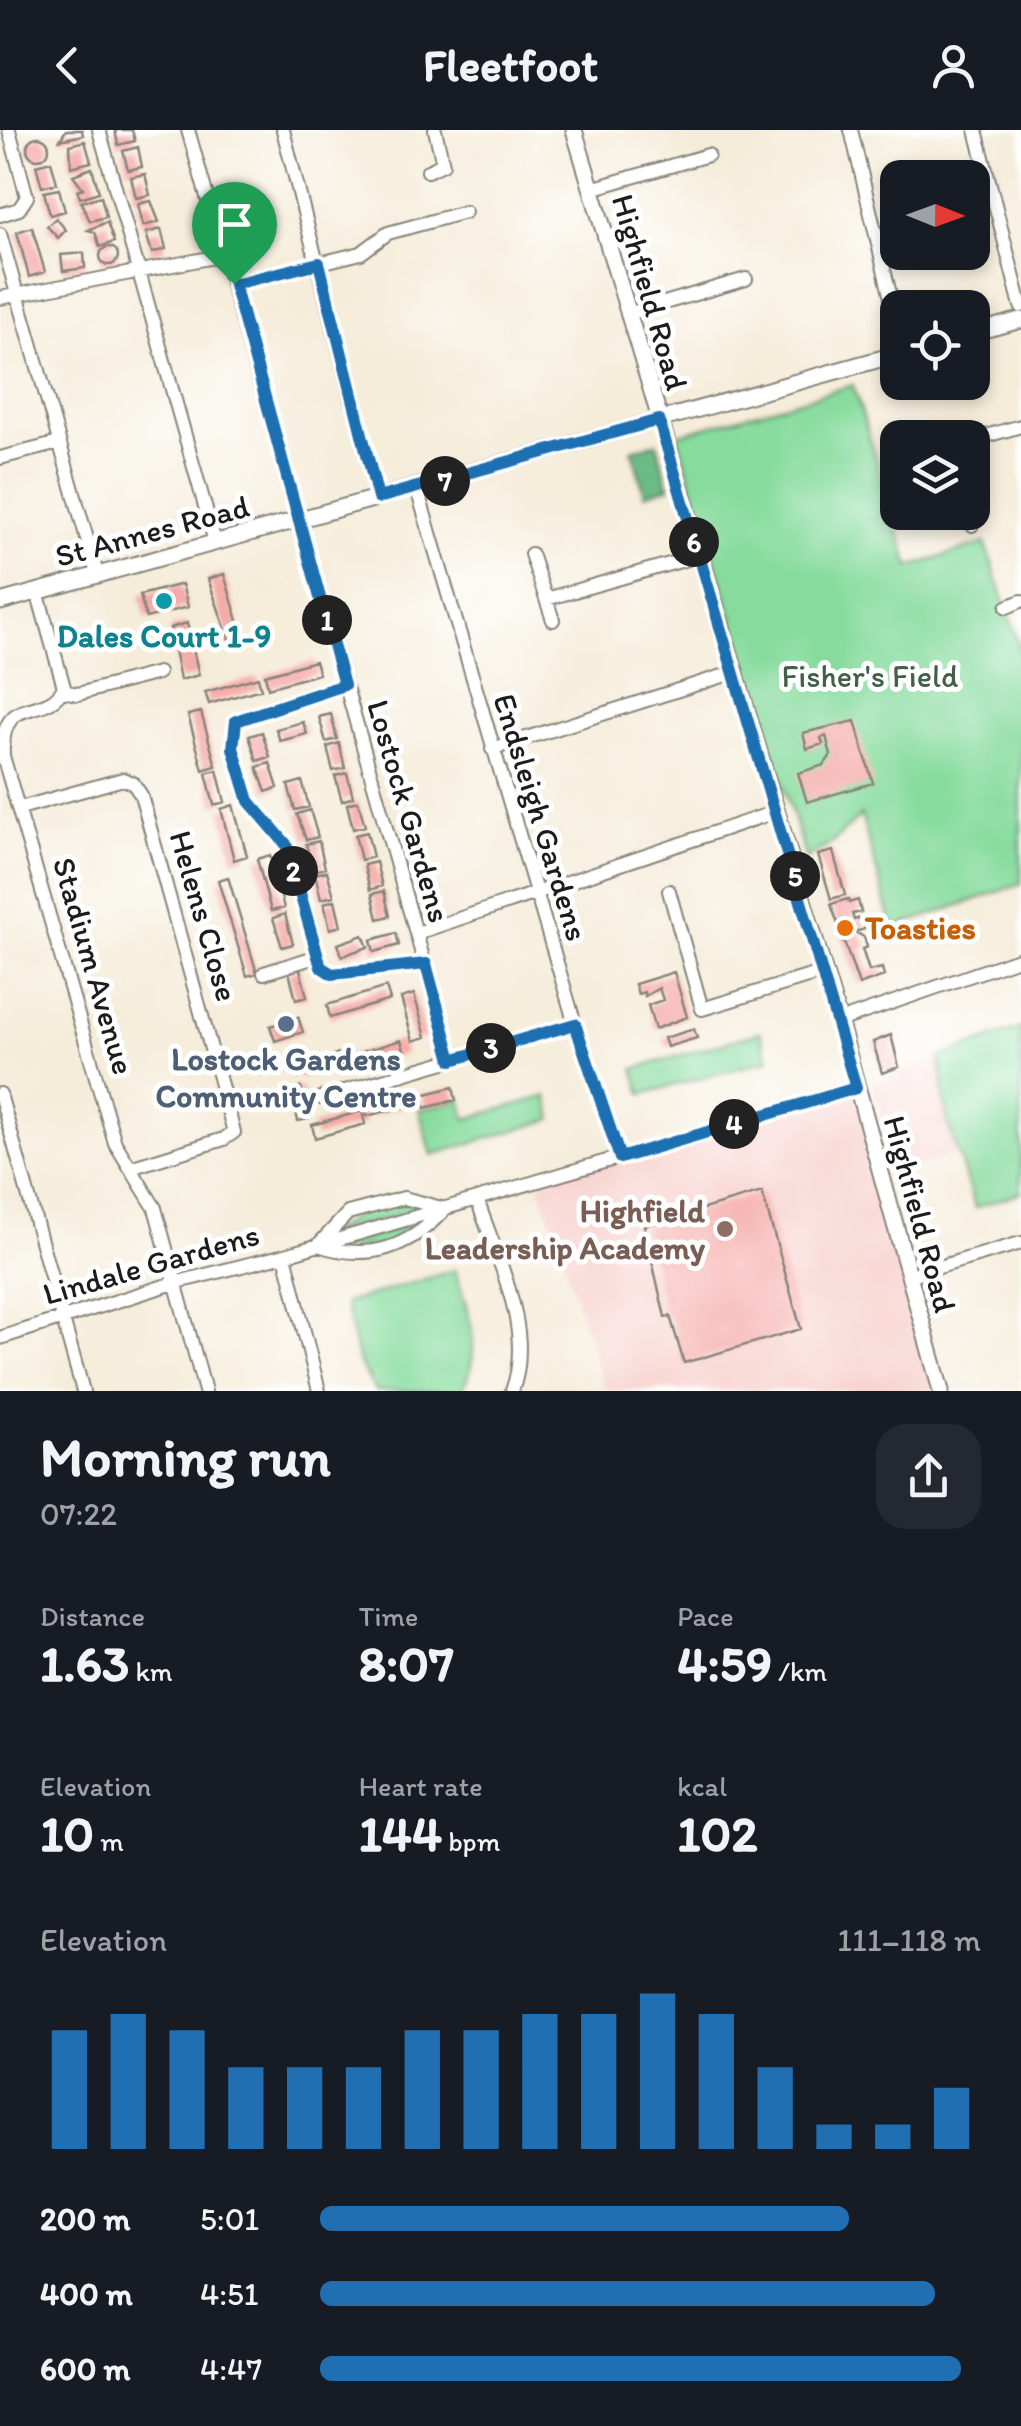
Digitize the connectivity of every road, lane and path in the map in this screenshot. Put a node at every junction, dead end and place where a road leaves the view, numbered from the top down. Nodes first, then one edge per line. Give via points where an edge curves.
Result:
1 (9, 130) edge
2 (99, 130) edge
3 (188, 130) edge
4 (282, 130) edge
5 (434, 130) edge
6 (574, 130) edge
7 (851, 130) edge
8 (976, 130) edge
9 (708, 154) dead end
10 (428, 170) dead end
11 (592, 189) junction
12 (464, 212) dead end
13 (0, 215) edge
14 (0, 234) edge
15 (225, 255) junction
16 (319, 263) junction
17 (139, 272) junction
18 (746, 279) dead end
19 (234, 284) junction
20 (889, 290) edge
21 (16, 295) junction
22 (0, 298) edge
23 (1021, 306) edge
24 (627, 314) junction
25 (1021, 320) edge
26 (990, 329) edge
27 (880, 359) edge
28 (659, 420) junction
29 (1021, 426) edge
30 (990, 435) edge
31 (59, 443) junction
32 (0, 458) edge
33 (417, 489) junction
34 (378, 498) junction
35 (300, 519) junction
36 (215, 542) junction
37 (531, 554) dead end
38 (698, 556) junction
39 (96, 574) junction
40 (38, 591) junction
41 (546, 599) junction
42 (1021, 601) edge
43 (0, 602) edge
44 (1007, 607) dead end
45 (553, 620) dead end
46 (158, 673) dead end
47 (732, 673) junction
48 (344, 685) junction
49 (62, 691) junction
50 (492, 749) junction
51 (20, 808) junction
52 (776, 812) junction
53 (670, 891) dead end
54 (536, 893) junction
55 (417, 933) junction
56 (315, 957) junction
57 (1021, 958) edge
58 (426, 964) junction
59 (824, 972) junction
60 (264, 973) dead end
61 (839, 1022) junction
62 (575, 1024) junction
63 (452, 1060) junction
64 (856, 1088) junction
65 (0, 1094) edge
66 (321, 1098) dead end
67 (620, 1158) junction
68 (130, 1168) junction
69 (478, 1199) junction
70 (445, 1209) junction
71 (1021, 1243) edge
72 (318, 1245) junction
73 (284, 1256) junction
74 (908, 1276) junction
75 (174, 1283) junction
76 (62, 1316) junction
77 (0, 1338) edge
78 (83, 1391) edge
79 (205, 1391) edge
80 (320, 1391) edge
81 (512, 1391) edge
82 (941, 1391) edge

1 - 13 street via 27,197 19,209
2 - 17 street
3 - 15 street, Lostock Gardens
4 - 16 street
5 - 10 street via 443,164
6 - 11 street, Highfield Road
7 - 20 street
8 - 23 street
9 - 11 street
11 - 24 street, Highfield Road
12 - 16 street via 388,233 361,253
14 - 21 street
15 - 17 street
15 - 19 street, Lostock Gardens
16 - 19 street
16 - 34 street
17 - 21 street
17 - 36 street
18 - 24 street
19 - 35 street, Lostock Gardens
21 - 22 street
21 - 31 street
24 - 28 street, Highfield Road
25 - 26 street
27 - 28 street, St Annes Road
28 - 33 street, St Annes Road
28 - 38 street, Highfield Road
29 - 30 street
31 - 32 street
31 - 39 street
33 - 34 street, St Annes Road
33 - 50 street, Endsleigh Gardens
34 - 35 street, St Annes Road
35 - 36 street, St Annes Road
35 - 48 street, Lostock Gardens
36 - 39 street, St Annes Road
37 - 41 street
38 - 41 street
38 - 47 street, Highfield Road
39 - 40 street, St Annes Road
40 - 43 street, St Annes Road
40 - 49 street
41 - 45 street
42 - 44 street
46 - 49 street, Stadium Avenue via 78,694
47 - 50 street
47 - 52 street, Highfield Road
48 - 55 street, Lostock Gardens
48 - 56 street via 236,721 232,736 249,801 286,844
49 - 51 street, Stadium Avenue via 16,712 2,728 3,756
50 - 54 street, Endsleigh Gardens
51 - 68 street, Stadium Avenue via 115,1143
51 - 68 street, Helens Close via 124,778 141,795 234,1132
52 - 54 street
52 - 59 street, Highfield Road
53 - 59 street via 702,1008
54 - 55 street
54 - 62 street, Endsleigh Gardens
55 - 58 street, Lostock Gardens
56 - 58 street via 332,974
56 - 60 street
57 - 61 street
58 - 63 street, Lostock Gardens
59 - 61 street, Highfield Road
61 - 64 street, Highfield Road
62 - 63 street
62 - 67 street, Endsleigh Gardens
63 - 66 street
64 - 67 street, Lindale Gardens
64 - 74 street, Highfield Road
65 - 76 street
67 - 69 street, Lindale Gardens
68 - 75 street, Stadium Avenue via 155,1208
69 - 70 street, Lindale Gardens
69 - 81 street via 518,1329 521,1353
70 - 72 street, Lindale Gardens
70 - 72 street, Lindale Gardens via 417,1236 382,1251 344,1254
70 - 72 street, Lindale Gardens via 404,1198 374,1202 339,1219
71 - 74 street
72 - 73 street, Lindale Gardens
73 - 75 street, Lindale Gardens
73 - 80 street
74 - 82 street, Highfield Road
75 - 76 street, Lindale Gardens
75 - 79 street, Stadium Avenue
76 - 77 street, Lindale Gardens
76 - 78 street

